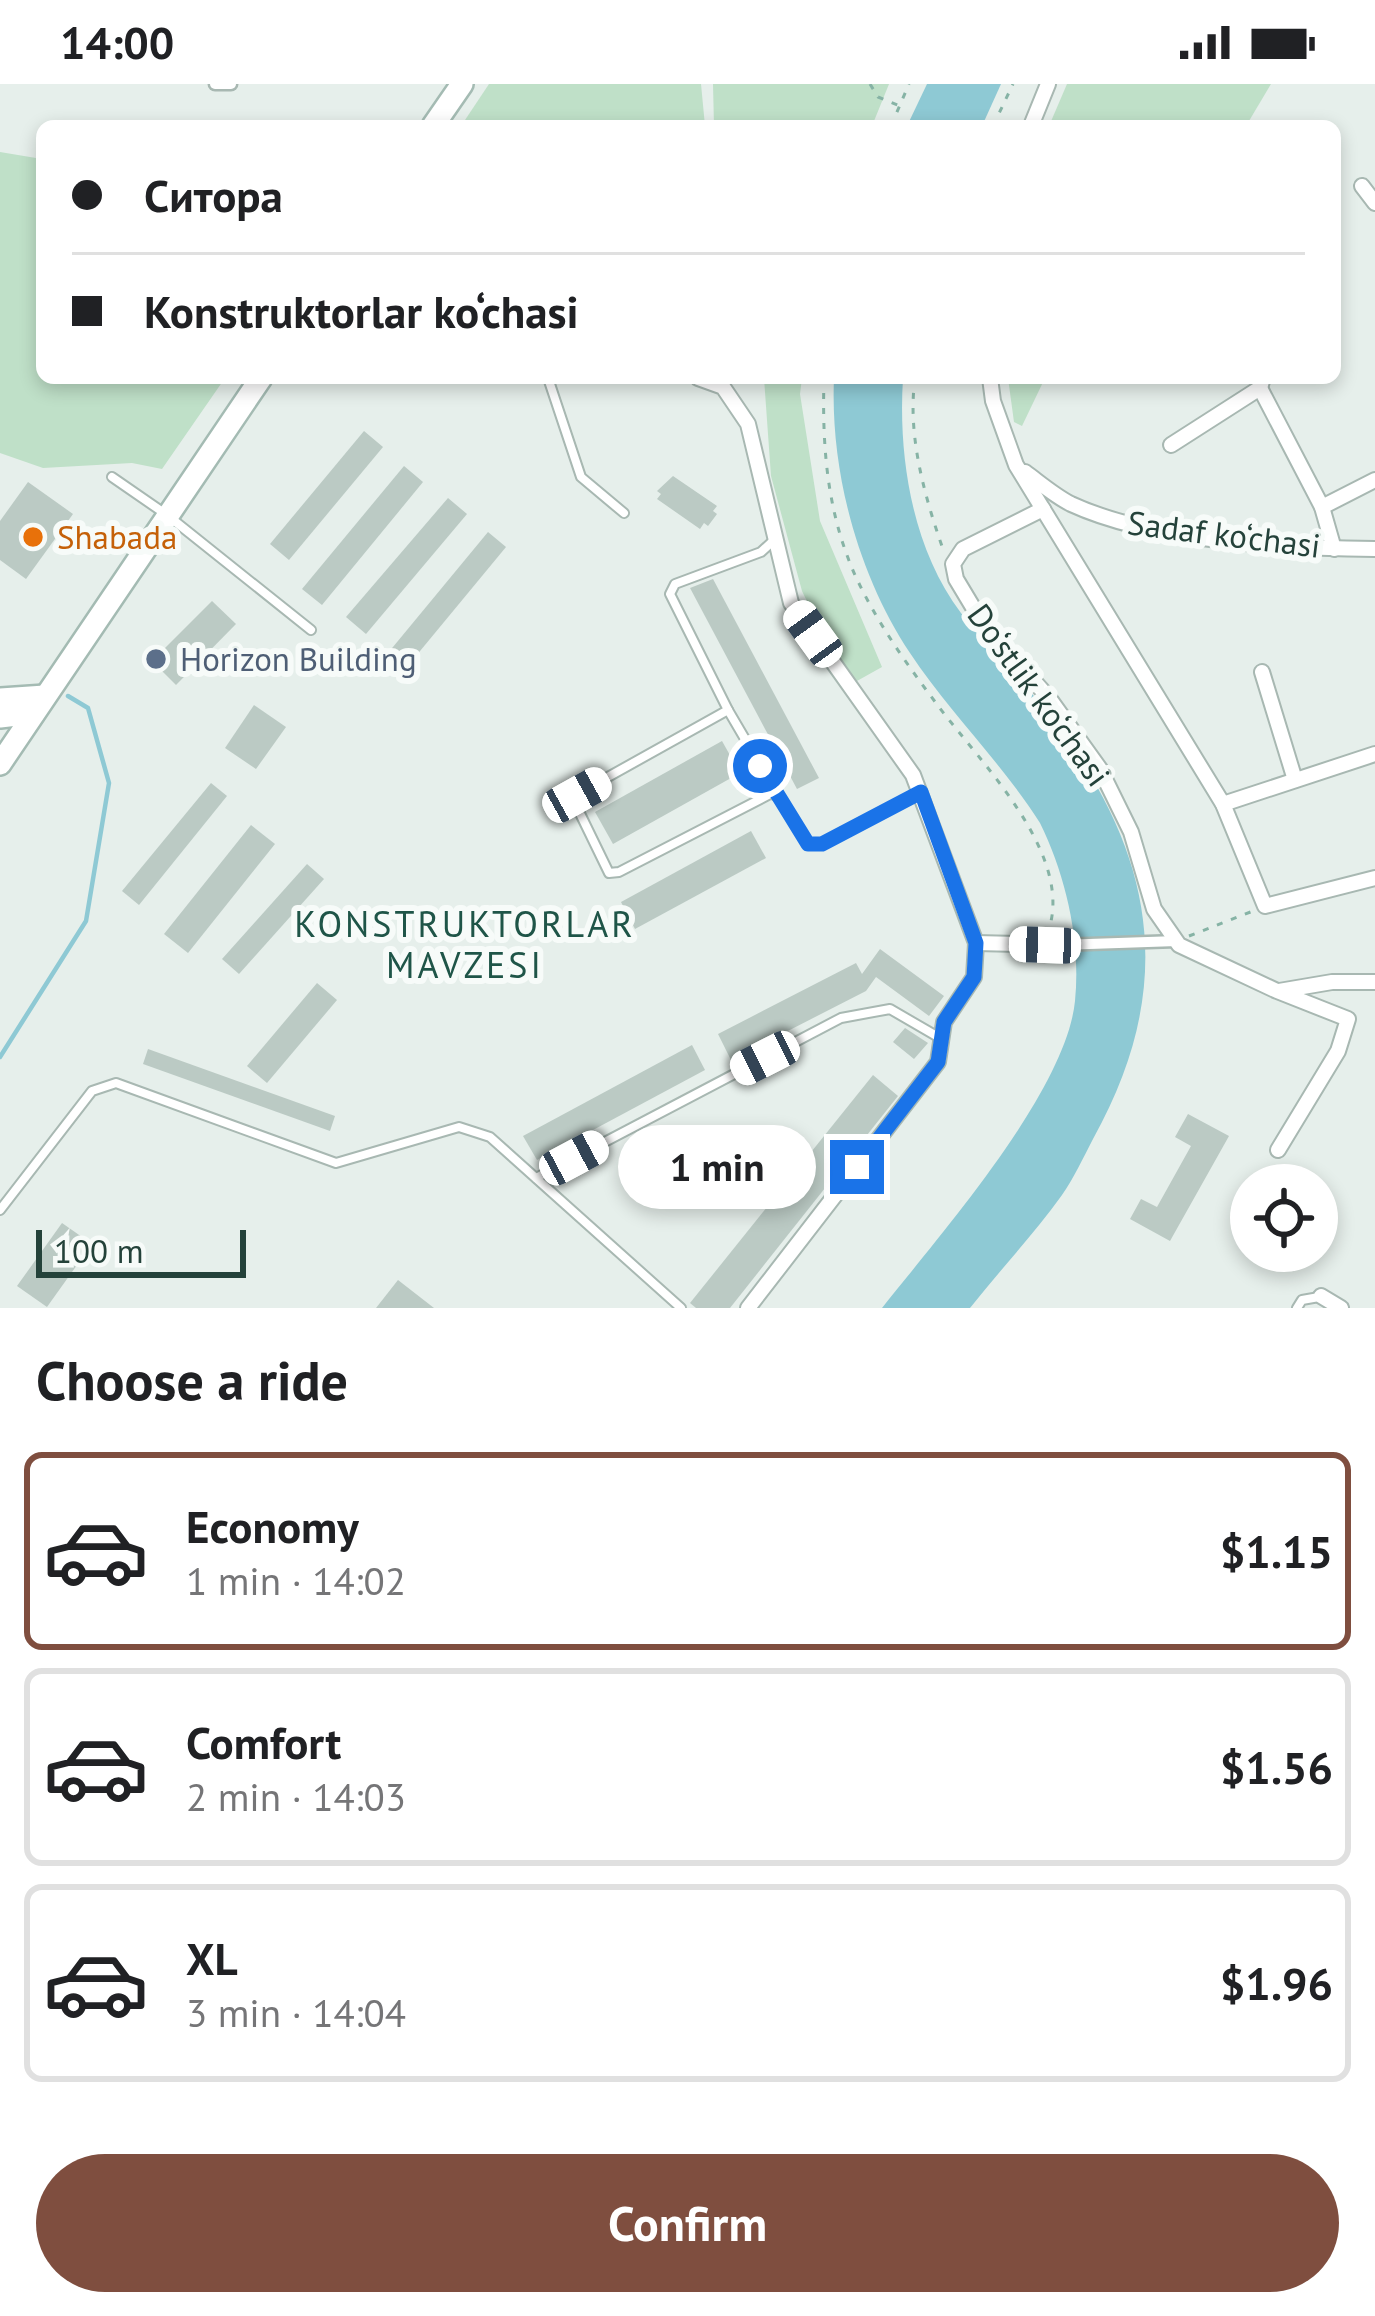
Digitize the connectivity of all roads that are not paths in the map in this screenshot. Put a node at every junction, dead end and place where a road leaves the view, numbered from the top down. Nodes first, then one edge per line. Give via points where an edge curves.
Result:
1 (215, 84) edge
2 (231, 84) edge
3 (462, 84) edge
4 (1048, 84) edge
5 (438, 120) edge
6 (1033, 120) edge
7 (1362, 186) dead end
8 (1375, 203) edge
9 (257, 384) edge
10 (550, 384) edge
11 (715, 384) edge
12 (991, 384) edge
13 (1260, 384) edge
14 (1261, 384) edge
15 (1171, 445) dead end
16 (1016, 465) junction
17 (112, 477) dead end
18 (1375, 480) edge
19 (1322, 507) junction
20 (1043, 509) junction
21 (624, 514) dead end
22 (167, 515) junction
23 (773, 541) junction
24 (1334, 549) junction
25 (1375, 549) edge
26 (311, 630) dead end
27 (1262, 672) dead end
28 (0, 699) edge
29 (40, 704) junction
30 (728, 710) junction
31 (0, 716) edge
32 (1375, 754) edge
33 (0, 764) edge
34 (1295, 780) junction
35 (921, 792) junction
36 (776, 794) junction
37 (1223, 803) junction
38 (1375, 878) edge
39 (1177, 941) junction
40 (976, 943) junction
41 (1052, 945) joint
42 (1375, 982) edge
43 (1277, 991) junction
44 (941, 1039) junction
45 (1278, 1150) dead end
46 (536, 1178) junction
47 (0, 1210) edge
48 (1321, 1296) joint
49 (681, 1308) edge
50 (748, 1308) edge
51 (1298, 1308) edge
52 (1342, 1308) edge

1 - 2 street
3 - 5 main road
4 - 6 street
7 - 8 street
9 - 22 main road
10 - 21 lane via 581,477
11 - 23 street via 748,424
12 - 16 street
13 - 15 street
14 - 19 street
16 - 20 street
16 - 24 street, Sadaf ko‘chasi via 1066,502 1114,521
17 - 22 lane
18 - 19 street
19 - 24 street
20 - 37 street
20 - 39 street, Do‘stlik ko‘chasi via 963,549 953,564 956,579 982,624 1100,769 1141,856 1154,909
22 - 26 lane
22 - 29 main road
23 - 30 lane via 675,584 670,594
23 - 35 street via 791,603
24 - 25 street, Sadaf ko‘chasi
27 - 34 street
28 - 29 main road
29 - 31 main road
29 - 33 main road
30 - 36 lane
30 - 36 lane via 572,797 602,863 619,872
32 - 34 street
34 - 37 street
35 - 36 lane via 822,844 808,844
35 - 40 street
37 - 38 street via 1265,906
39 - 41 street
39 - 43 street
40 - 41 street
40 - 44 street via 974,977
42 - 43 street
43 - 45 street via 1348,1018 1338,1051
44 - 46 lane via 890,1009 841,1018
44 - 50 street via 938,1062
46 - 47 lane via 490,1136 459,1127 336,1163 116,1083 92,1091
46 - 49 lane
48 - 51 lane
48 - 52 street

